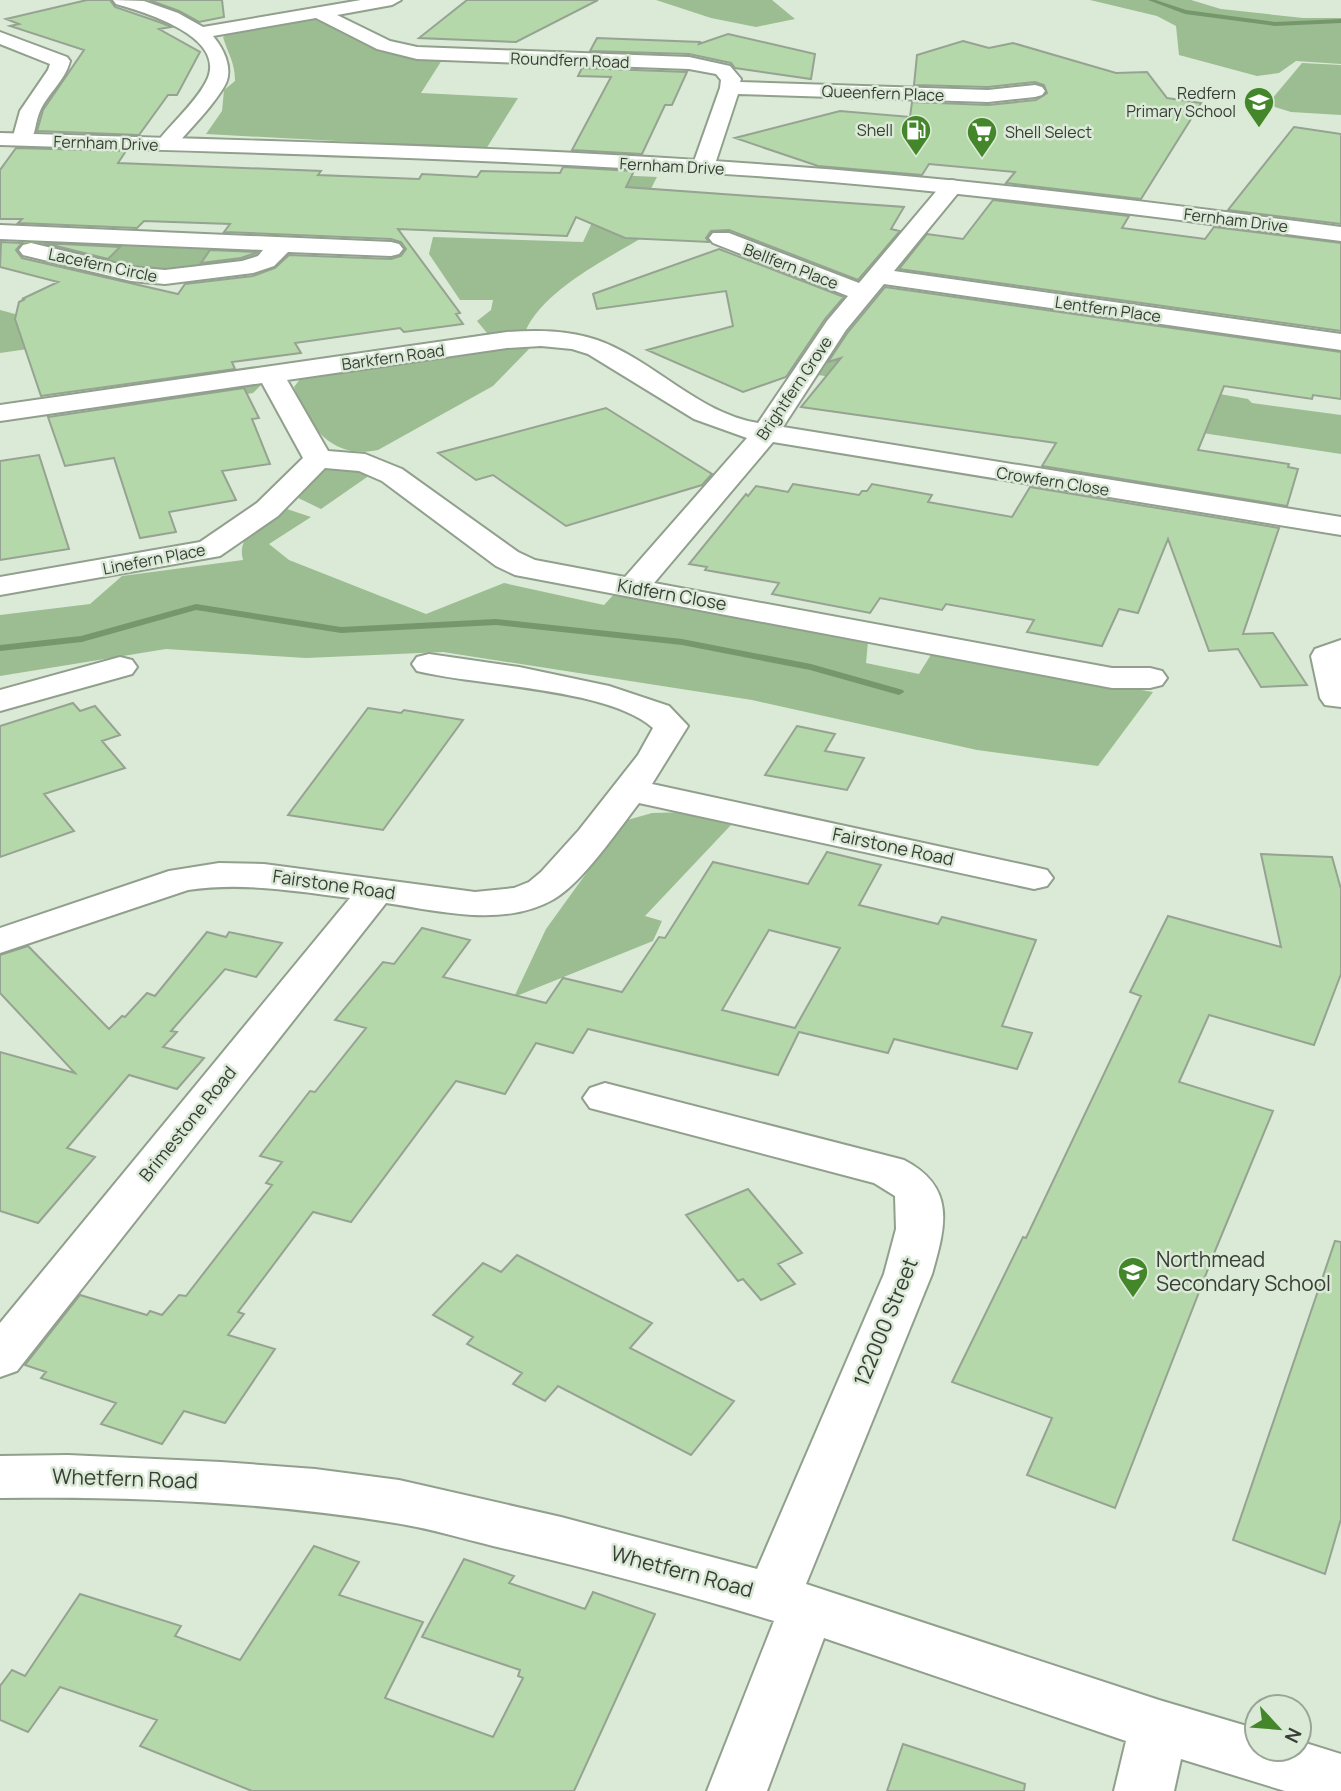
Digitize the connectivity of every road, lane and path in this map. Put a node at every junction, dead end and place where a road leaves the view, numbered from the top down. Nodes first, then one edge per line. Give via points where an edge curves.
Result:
1 (122, 0) edge
2 (392, 0) edge
3 (319, 13) junction
4 (200, 33) junction
5 (0, 38) edge
6 (796, 68) dead end
7 (730, 88) junction
8 (772, 89) junction
9 (1035, 91) dead end
10 (0, 139) edge
11 (22, 140) junction
12 (166, 145) junction
13 (703, 167) junction
14 (952, 187) junction
15 (0, 232) edge
16 (1341, 234) edge
17 (721, 238) dead end
18 (0, 241) edge
19 (283, 243) junction
20 (391, 248) dead end
21 (868, 285) junction
22 (1341, 342) edge
23 (271, 375) junction
24 (0, 413) edge
25 (765, 434) junction
26 (317, 459) junction
27 (1341, 526) edge
28 (0, 586) edge
29 (633, 588) junction
30 (1341, 650) edge
31 (429, 664) dead end
32 (120, 667) dead end
33 (1150, 678) dead end
34 (1337, 698) dead end
35 (0, 701) edge
36 (629, 790) junction
37 (1034, 878) dead end
38 (377, 890) junction
39 (0, 941) edge
40 (605, 1098) dead end
41 (0, 1358) edge
42 (0, 1477) edge
43 (790, 1603) junction
44 (1159, 1726) junction
45 (1341, 1781) edge
46 (737, 1791) edge
47 (1144, 1791) edge

1 - 4 street via 166,14
2 - 3 street
3 - 4 street
3 - 7 street, Roundfern Road via 400,50 702,64 728,74
4 - 12 street via 215,50 220,68 217,81
5 - 11 street via 60,61 30,111
6 - 8 street
7 - 8 street, Queenfern Place
7 - 13 street
8 - 9 street, Queenfern Place via 988,96
10 - 11 street, Fernham Drive
11 - 12 street, Fernham Drive
12 - 13 street, Fernham Drive
13 - 14 street, Fernham Drive
14 - 16 street, Fernham Drive
14 - 21 street, Brightfern Grove
15 - 19 street, Lacefern Circle
17 - 21 street, Bellfern Place
18 - 19 street, Lacefern Circle via 131,274 165,278 251,266 270,257
19 - 20 street, Lacefern Circle
21 - 22 street, Lentfern Place
21 - 25 street, Brightfern Grove
23 - 24 street, Barkfern Road
23 - 25 street, Barkfern Road via 508,340 552,338 597,349 727,425
23 - 26 street
25 - 27 street, Crowfern Close
25 - 29 street, Brightfern Grove
26 - 28 street, Linefern Place via 235,535 209,550
26 - 29 street, Kidfern Close via 365,464 392,475 526,568
29 - 33 street, Kidfern Close via 1112,678
30 - 34 street via 1327,656
31 - 36 street, Fairstone Road via 600,693 658,713 668,720 670,733
32 - 35 street
36 - 37 street, Fairstone Road
36 - 38 street, Fairstone Road via 561,875 542,890 498,903 475,904
38 - 39 street, Fairstone Road via 264,875 182,879
38 - 41 street, Brimestone Road
40 - 43 street, 122000 Street via 888,1171 912,1185 920,1231 908,1274
42 - 43 street, Whetfern Road via 221,1483 399,1502 561,1539
43 - 44 street, Whetfern Road
43 - 46 street, 122000 Street
44 - 45 street, Whetfern Road
44 - 47 street

